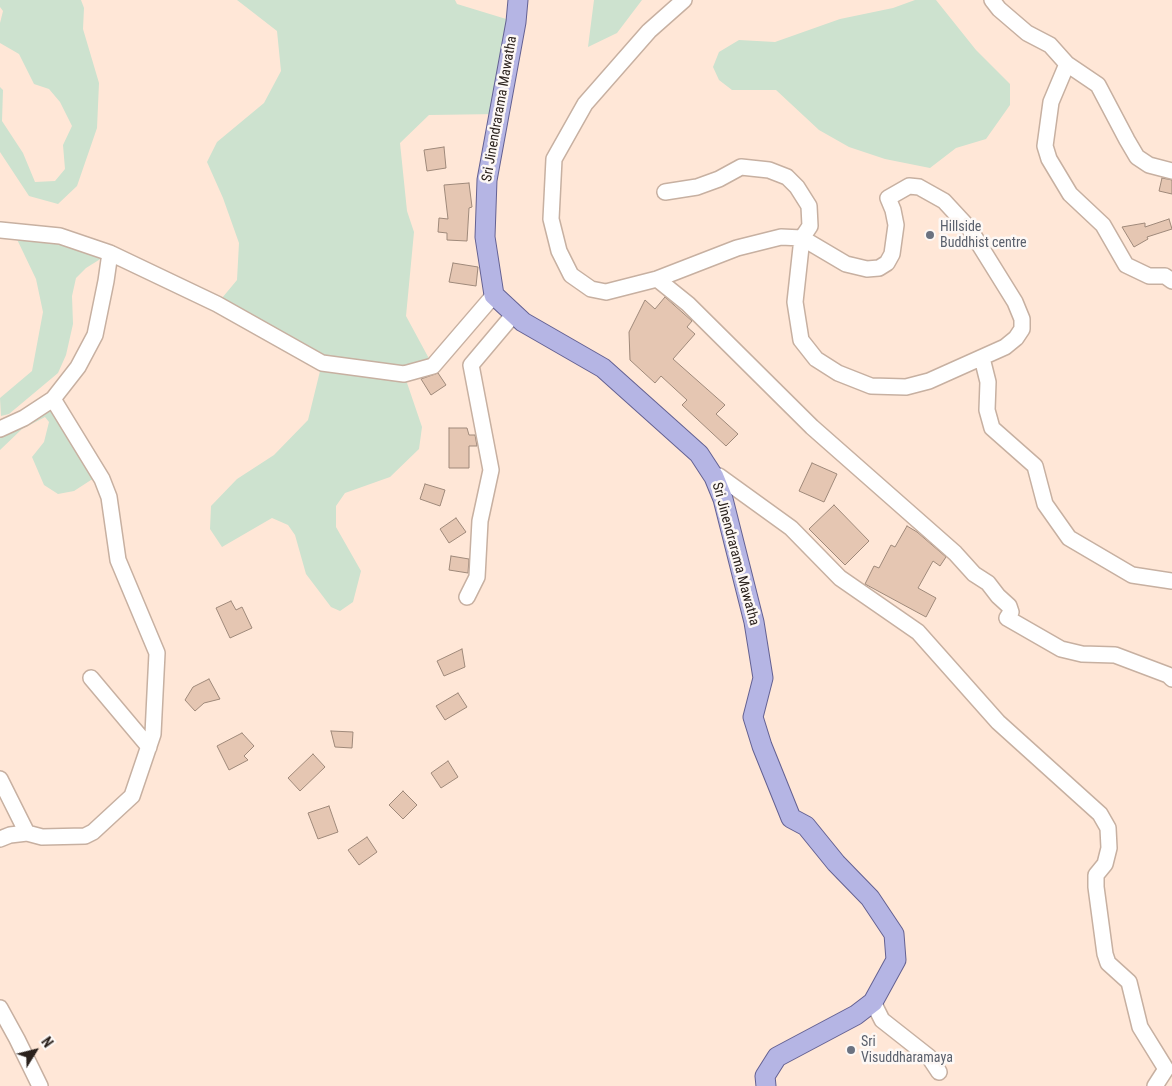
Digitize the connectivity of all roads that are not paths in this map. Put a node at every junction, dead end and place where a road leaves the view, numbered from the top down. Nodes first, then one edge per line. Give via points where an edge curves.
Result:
1 (518, 0) edge
2 (684, 0) edge
3 (992, 0) edge
4 (1067, 64) junction
5 (1172, 171) edge
6 (664, 192) dead end
7 (0, 230) edge
8 (802, 238) junction
9 (110, 253) junction
10 (657, 279) junction
11 (1172, 281) edge
12 (494, 295) junction
13 (514, 314) junction
14 (982, 358) junction
15 (53, 399) junction
16 (0, 429) edge
17 (714, 477) junction
18 (1172, 581) edge
19 (467, 596) dead end
20 (91, 678) dead end
21 (1172, 679) edge
22 (149, 747) junction
23 (0, 779) edge
24 (27, 833) junction
25 (0, 839) edge
26 (873, 1002) junction
27 (0, 1008) edge
28 (939, 1072) dead end
29 (40, 1086) edge
30 (766, 1086) edge
31 (1155, 1086) edge

1 - 12 main road, Sri Jinendrarama Mawatha via 487,180 485,237
2 - 10 street via 649,31 585,104 554,159 551,219 559,251 571,274 591,289 606,292
3 - 4 street via 998,9 1027,32 1050,45
4 - 5 street via 1098,85 1137,157 1148,165
4 - 11 street via 1051,102 1045,146 1049,159 1070,194 1103,225 1126,265 1149,276 1165,276
6 - 8 street via 698,187 741,168 770,170 787,177 809,206 810,226
7 - 9 street via 60,236
8 - 10 street via 781,237 737,248
8 - 14 street via 795,302 801,340 816,358 838,373 871,386 906,387 929,381
8 - 14 street via 846,264 879,268 888,263 895,241 896,226 888,198 909,186 919,187 944,201 968,228 995,268 1022,319 1022,329 1016,338
9 - 12 street via 217,304 322,363 404,374 433,366
9 - 15 street via 95,335 78,367
10 - 21 street via 688,304 812,427 941,540 974,574 988,583 1009,606 1011,612 1007,618 1061,649 1082,654 1115,655
12 - 13 main road, Sri Jinendrarama Mawatha
13 - 17 main road, Sri Jinendrarama Mawatha via 603,368 699,454
13 - 19 street via 470,366 491,470 480,521 477,577
14 - 18 street via 988,382 987,410 992,428 1035,466 1045,504 1070,538 1132,575
15 - 16 street
15 - 22 street via 102,479 109,497 118,560 157,653 153,734
17 - 26 main road, Sri Jinendrarama Mawatha via 723,499 756,631 763,678 753,717 762,746 791,818 806,826 836,864 870,898 894,934 896,960
17 - 31 street via 719,476 791,528 840,578 918,632 998,722 1100,814 1108,828 1109,848 1105,864 1096,875 1105,954 1108,963 1129,982 1140,1028 1166,1069
20 - 22 street
22 - 24 street via 132,796 93,832 86,836 42,837
23 - 24 street
24 - 25 street
26 - 28 street via 882,1020 929,1057
26 - 30 main road via 856,1015 777,1057 765,1076
27 - 29 street

